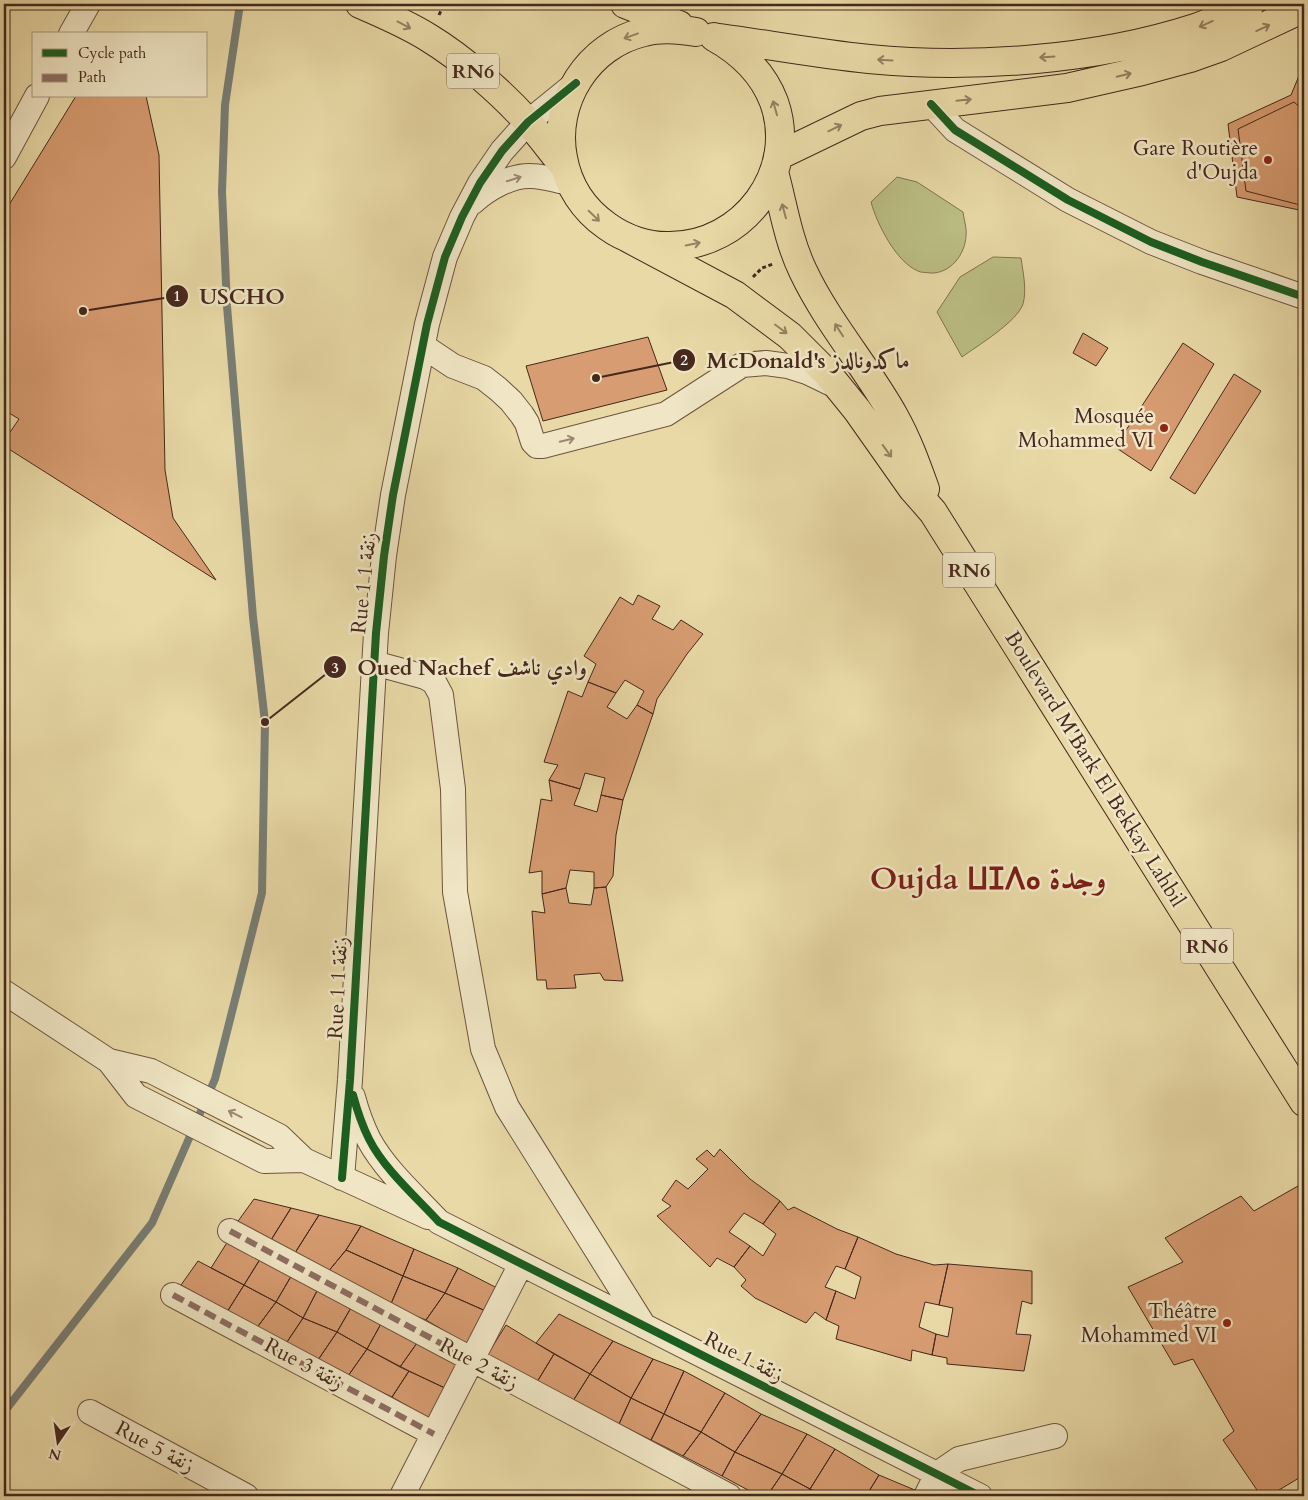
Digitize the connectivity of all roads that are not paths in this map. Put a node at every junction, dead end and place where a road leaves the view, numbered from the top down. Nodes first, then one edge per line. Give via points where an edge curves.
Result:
1 (88, 4) edge
2 (360, 4) edge
3 (625, 4) edge
4 (1250, 4) edge
5 (1304, 8) edge
6 (72, 32) edge
7 (705, 35) junction
8 (576, 82) junction
9 (36, 98) edge
10 (931, 104) junction
11 (528, 122) junction
12 (4, 157) edge
13 (776, 164) junction
14 (567, 175) junction
15 (462, 217) junction
16 (628, 238) junction
17 (1304, 297) edge
18 (423, 346) junction
19 (839, 387) junction
20 (933, 512) junction
21 (374, 663) junction
22 (4, 992) edge
23 (109, 1061) junction
24 (350, 1080) junction
25 (1304, 1102) edge
26 (304, 1160) junction
27 (342, 1178) junction
28 (439, 1222) junction
29 (230, 1231) dead end
30 (491, 1249) joint
31 (521, 1264) junction
32 (173, 1294) dead end
33 (644, 1326) junction
34 (472, 1360) junction
35 (90, 1412) dead end
36 (434, 1434) junction
37 (1056, 1436) dead end
38 (937, 1474) junction
39 (246, 1496) edge
40 (402, 1496) edge
41 (729, 1496) edge
42 (926, 1496) edge
43 (980, 1496) edge

1 - 6 street
2 -> 11 main road, RN6 via 428,38 486,82
3 - 7 main road, RN6
4 -> 7 main road via 1197,28 1153,41 1064,56 983,62 870,59
10 -> 5 main road via 1067,88 1142,71 1221,47
7 -> 8 main road, RN6 via 662,29 627,37 598,56
13 -> 7 main road, RN6 via 780,138 778,120 767,86 730,46
8 - 11 street
8 - 14 main road, RN6 via 568,98 561,132
9 - 12 street
13 -> 10 main road via 861,116
10 - 17 street via 955,130 1068,200 1151,242
11 - 14 main road, RN6
11 - 15 street via 502,151
16 -> 13 main road, RN6 via 663,246 681,246 715,237 738,223 757,204 767,189
20 -> 13 main road, Boulevard M'Bark El Bekkay Lahbil / RN6 via 913,455 894,416 804,273 796,255
15 -> 14 street via 475,200 517,177
14 -> 16 main road, RN6 via 588,210 600,222
15 - 18 street, Rue 1 زنقة 1 via 445,257
16 -> 19 main road, Boulevard M'Bark El Bekkay Lahbil / RN6 via 735,295 790,336
18 -> 19 street via 453,366 484,378 511,401 528,423 532,442 537,446 666,414 742,365 766,363 788,366
18 - 21 street, Rue 1 زنقة 1 via 391,504
19 -> 20 main road, Boulevard M'Bark El Bekkay Lahbil / RN6
20 - 25 main road, Boulevard M'Bark El Bekkay Lahbil / RN6
21 - 24 street, Rue 1 زنقة 1
21 - 33 street via 425,677 434,682 441,695 453,789 455,892 483,1049 507,1107
22 - 23 street
26 -> 23 street via 279,1136 151,1071
23 - 26 street via 136,1096 264,1161
24 - 27 street, Rue 1 زنقة 1
24 - 28 street, Rue 1 زنقة 1 via 359,1116 370,1140 383,1160
26 - 27 street
27 - 28 street
28 - 30 street, Rue 1 زنقة 1
29 - 34 street, Rue 2 زنقة
30 - 31 street, Rue زنقة 1
31 - 33 street, Rue زنقة 1
31 - 34 street
32 - 36 street, Rue 3 زنقة
33 - 38 street, Rue زنقة 1
34 - 36 street
34 - 41 street, Rue 2 زنقة
35 - 39 street, Rue 5 زنقة
36 - 40 street
37 - 38 street via 959,1459
38 - 42 street
38 - 43 street, Rue زنقة 1

